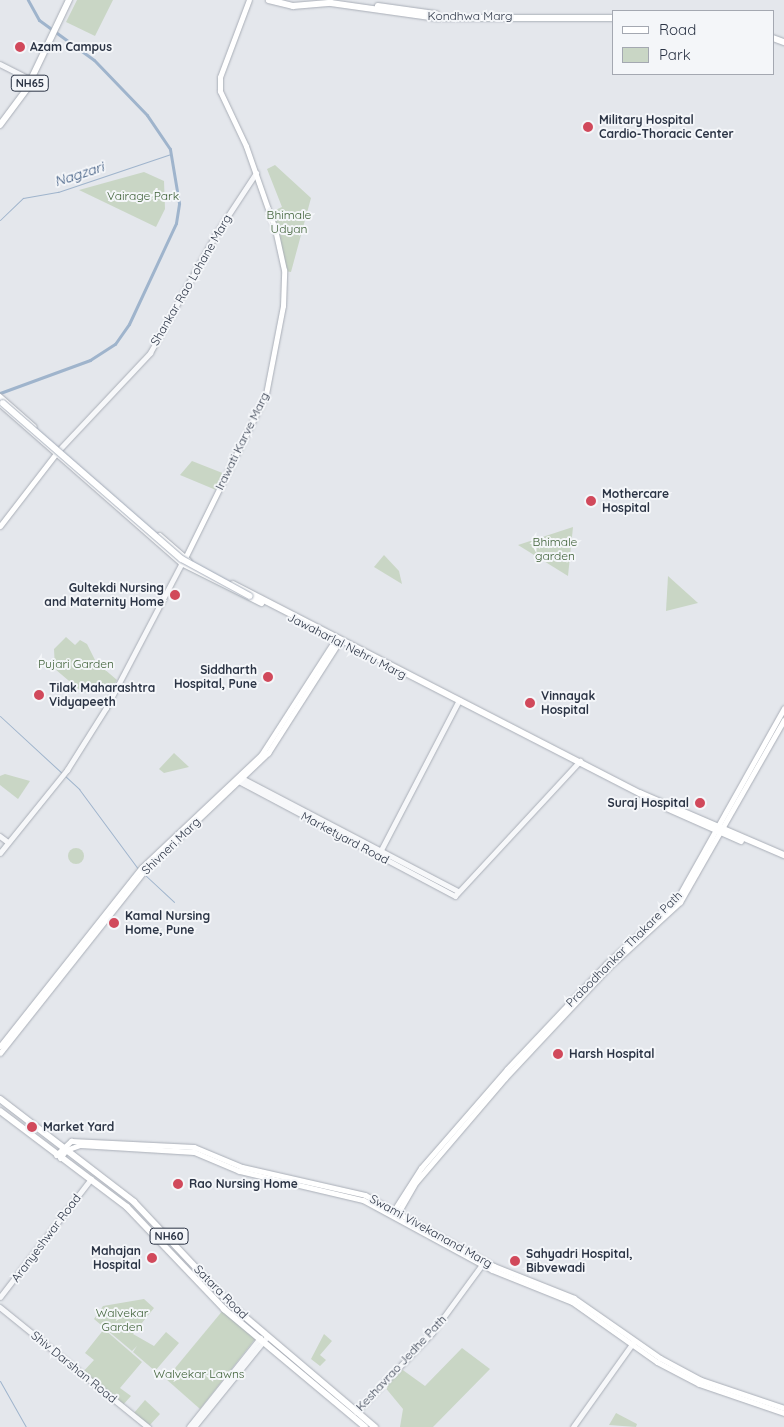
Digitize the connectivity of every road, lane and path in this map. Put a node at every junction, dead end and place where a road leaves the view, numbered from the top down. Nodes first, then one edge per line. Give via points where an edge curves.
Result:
1 (69, 0) edge
2 (248, 0) edge
3 (269, 0) edge
4 (307, 0) edge
5 (337, 0) edge
6 (285, 2) edge
7 (565, 15) junction
8 (612, 15) edge
9 (572, 16) junction
10 (612, 18) edge
11 (0, 64) edge
12 (30, 79) junction
13 (20, 97) junction
14 (0, 119) edge
15 (0, 125) edge
16 (256, 173) junction
17 (1, 400) edge
18 (57, 452) junction
19 (0, 526) edge
20 (184, 561) junction
21 (258, 600) junction
22 (338, 639) junction
23 (459, 701) junction
24 (784, 708) edge
25 (784, 720) edge
26 (579, 762) junction
27 (240, 779) junction
28 (656, 801) junction
29 (719, 824) junction
30 (715, 831) junction
31 (731, 835) junction
32 (0, 836) edge
33 (8, 842) junction
34 (0, 853) edge
35 (379, 853) junction
36 (784, 857) edge
37 (139, 874) junction
38 (458, 891) junction
39 (0, 1046) edge
40 (0, 1053) edge
41 (0, 1099) edge
42 (0, 1111) edge
43 (64, 1148) junction
44 (58, 1156) junction
45 (91, 1179) junction
46 (395, 1212) junction
47 (484, 1263) junction
48 (0, 1297) edge
49 (0, 1307) edge
50 (265, 1335) junction
51 (259, 1342) junction
52 (634, 1342) junction
53 (784, 1408) edge
54 (354, 1413) junction
55 (784, 1413) edge
56 (148, 1427) edge
57 (189, 1427) edge
58 (194, 1427) edge
59 (365, 1427) edge
60 (375, 1427) edge
61 (574, 1427) edge

1 - 12 highway, NH65
2 - 16 main road, Irawati Karve Marg via 219,84
3 - 6 main road, Kondhwa Marg
4 - 6 main road, Kondhwa Marg
5 - 7 main road, Kondhwa Marg via 437,14
6 - 7 main road, Kondhwa Marg via 331,3 437,18
7 - 9 main road, Kondhwa Marg
8 - 9 main road, Kondhwa Marg
9 - 10 main road, Kondhwa Marg
11 - 12 street
12 - 13 highway, NH65
13 - 14 highway, NH65
13 - 15 highway, NH65
16 - 18 street, Shankar Rao Lohane Marg via 216,234 150,353
16 - 20 main road, Irawati Karve Marg via 284,270 271,377
17 - 18 main road, Jawaharlal Nehru Marg
17 - 21 main road, bridge via 182,559
18 - 19 main road
18 - 20 main road, Jawaharlal Nehru Marg
20 - 21 main road, Jawaharlal Nehru Marg
20 - 33 street via 121,684 60,778
21 - 22 main road, Jawaharlal Nehru Marg
22 - 23 main road, Jawaharlal Nehru Marg
22 - 27 main road, Shivneri Marg via 268,753
23 - 26 main road, Jawaharlal Nehru Marg
23 - 35 street
24 - 29 main road, Prabodhankar Thakare Path
25 - 29 main road, Prabodhankar Thakare Path
26 - 28 main road, Jawaharlal Nehru Marg
26 - 38 street
27 - 35 street, Marketyard Road
27 - 37 main road, Shivneri Marg
28 - 29 main road, Jawaharlal Nehru Marg
28 - 30 main road, Jawaharlal Nehru Marg
29 - 30 main road, Prabodhankar Thakare Path
29 - 31 main road, Jawaharlal Nehru Marg
30 - 31 main road, Jawaharlal Nehru Marg
30 - 46 main road, Prabodhankar Thakare Path via 680,902 609,967 498,1082 421,1168
31 - 36 main road
32 - 33 street
33 - 34 street
35 - 38 street, Marketyard Road
35 - 38 street, Marketyard Road via 455,896
37 - 39 main road, Shivneri Marg
37 - 40 main road, Shivneri Marg
41 - 43 highway, Satara Road / NH60
42 - 44 highway, Satara Road / NH60
43 - 44 main road
43 - 46 main road, Swami Vivekanand Marg via 80,1141 194,1147 233,1164 360,1193
43 - 50 highway, Satara Road / NH60 via 134,1202
44 - 45 highway, Satara Road / NH60
45 - 48 street, Aranyeshwar Road
45 - 51 highway, Satara Road / NH60 via 157,1236 216,1302
46 - 47 main road, Swami Vivekanand Marg
47 - 52 main road, Swami Vivekanand Marg via 574,1298
47 - 54 street, Keshavrao Jedhe Path via 427,1339
49 - 56 street, Shiv Darshan Road
50 - 51 street
50 - 54 highway, Satara Road / NH60
51 - 54 highway, Satara Road / NH60
51 - 57 street
51 - 58 street
52 - 53 main road, Swami Vivekanand Marg via 712,1385
52 - 55 main road, Swami Vivekanand Marg via 704,1387
52 - 61 street
54 - 59 highway, Satara Road / NH60
54 - 60 highway, Satara Road / NH60

